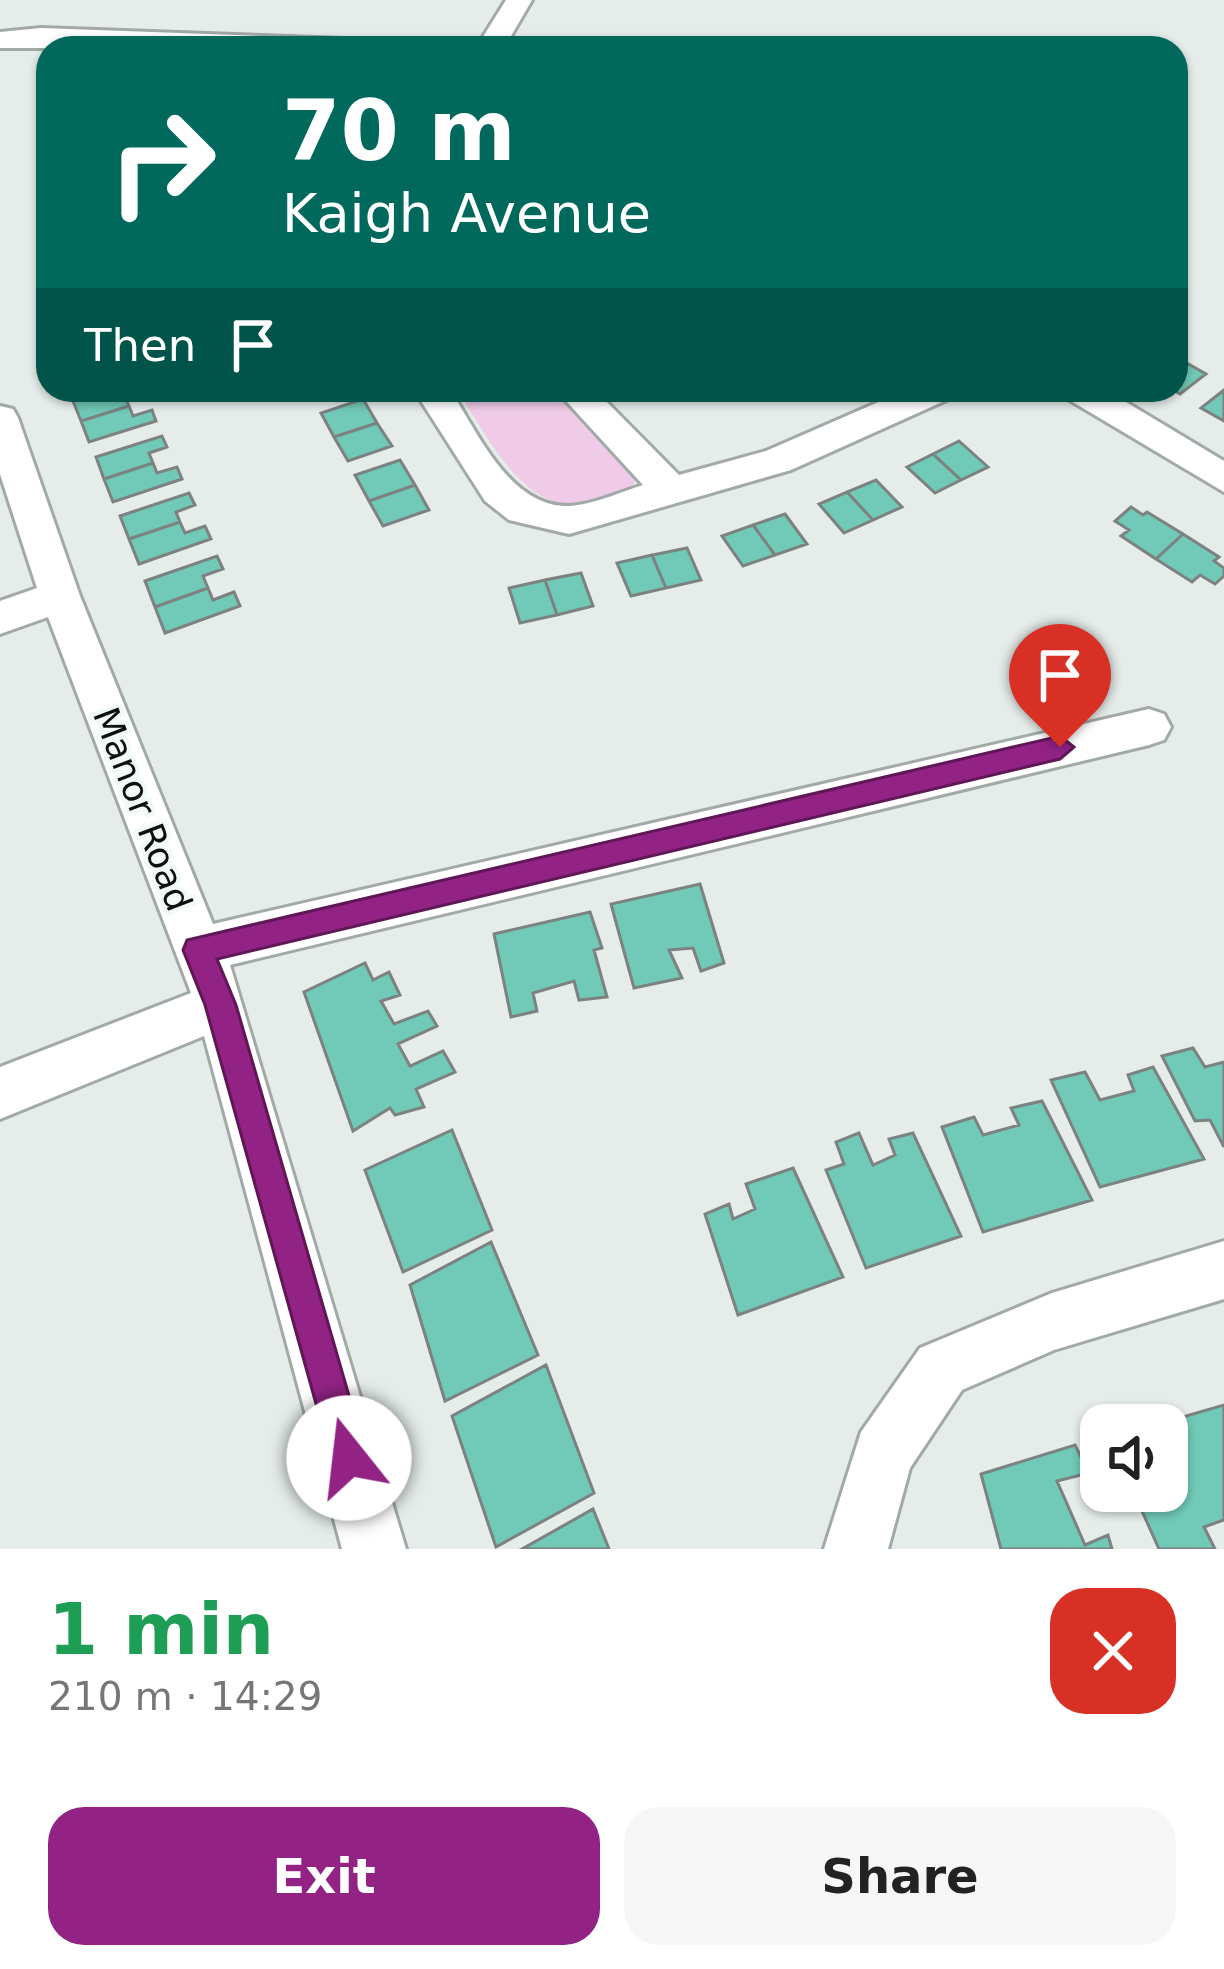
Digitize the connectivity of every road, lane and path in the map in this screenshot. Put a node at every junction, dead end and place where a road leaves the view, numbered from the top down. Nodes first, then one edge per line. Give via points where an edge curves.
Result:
1 (519, 0) edge
2 (0, 20) edge
3 (36, 36) edge
4 (40, 36) joint
5 (247, 36) edge
6 (497, 36) edge
7 (0, 40) edge
8 (440, 402) edge
9 (586, 402) edge
10 (911, 402) edge
11 (1099, 402) edge
12 (0, 418) edge
13 (1224, 478) edge
14 (671, 491) junction
15 (59, 596) junction
16 (0, 618) edge
17 (1149, 727) dead end
18 (198, 950) junction
19 (221, 1005) junction
20 (0, 1094) edge
21 (1224, 1270) edge
22 (374, 1549) edge
23 (856, 1549) edge

1 - 6 street
2 - 4 street
3 - 7 street
4 - 5 street via 192,27
8 - 14 street via 498,491 523,510 569,520
9 - 14 street
10 - 14 street via 778,461
11 - 13 street
12 - 15 street, Manor Road
15 - 16 street
15 - 18 street, Manor Road
17 - 18 street
18 - 19 street, Manor Road
19 - 20 street
19 - 22 street, Manor Road
21 - 23 street via 1052,1322 941,1369 883,1454

